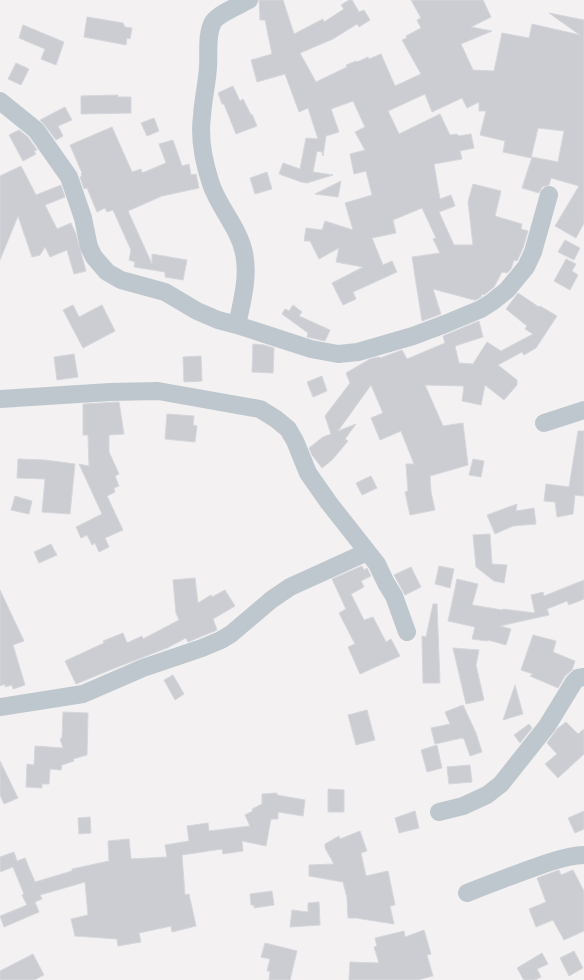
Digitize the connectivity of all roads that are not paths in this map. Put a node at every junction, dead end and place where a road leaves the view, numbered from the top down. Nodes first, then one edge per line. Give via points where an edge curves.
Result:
1 (249, 0) edge
2 (0, 102) edge
3 (549, 195) dead end
4 (237, 325) junction
5 (0, 399) edge
6 (584, 410) edge
7 (544, 423) dead end
8 (367, 552) junction
9 (407, 632) dead end
10 (584, 677) edge
11 (0, 707) edge
12 (439, 812) dead end
13 (584, 855) edge
14 (467, 893) dead end

1 - 4 street via 213,22 201,117 207,172 244,251 246,272
2 - 4 street via 36,130 69,177 83,218 89,247 107,272 121,280 165,292 197,311
3 - 4 street via 533,252 526,267 507,290 492,302 445,324 358,352 338,354 312,349
5 - 8 street via 158,390 260,409 288,429 308,473
6 - 7 street
8 - 9 street via 377,564 394,596
8 - 11 street via 290,587 221,640 157,662 83,694
10 - 12 street via 574,682 547,726 501,784 487,795 463,806
13 - 14 street via 571,856 538,866

